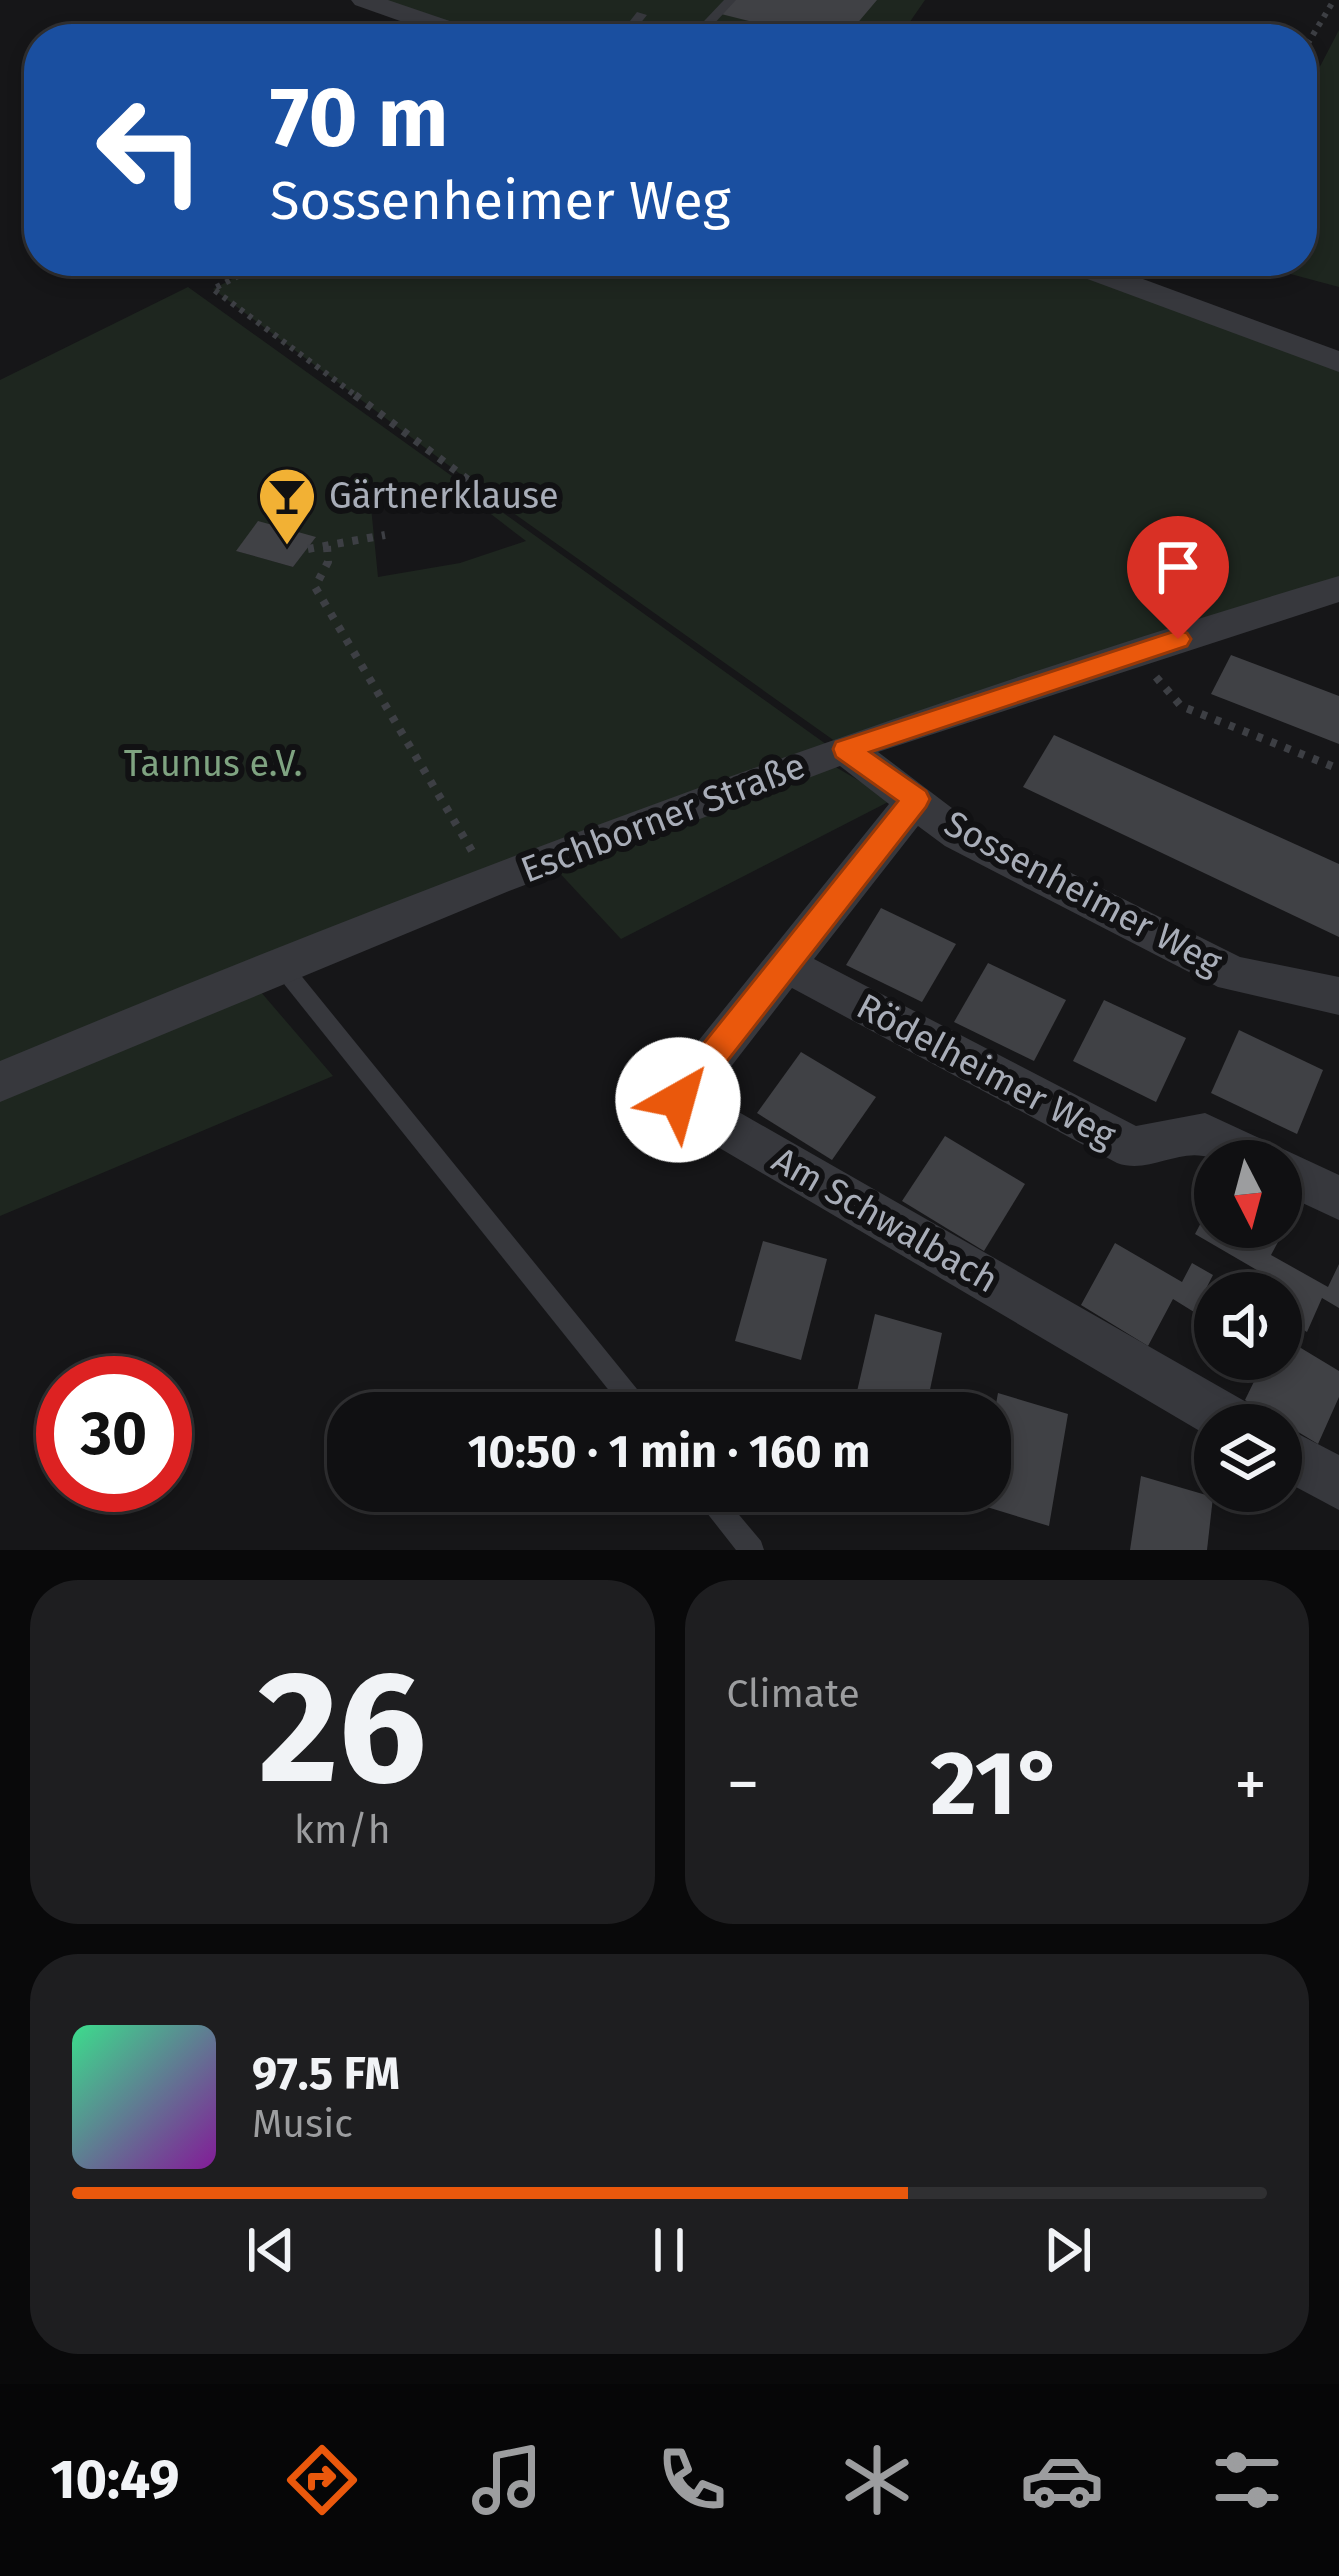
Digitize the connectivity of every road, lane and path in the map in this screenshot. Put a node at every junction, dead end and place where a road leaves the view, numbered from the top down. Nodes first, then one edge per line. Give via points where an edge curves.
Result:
1 (364, 0) edge
2 (730, 0) edge
3 (1334, 0) edge
4 (641, 16) dead end
5 (433, 24) edge
6 (634, 24) edge
7 (707, 24) edge
8 (1317, 28) edge
9 (238, 276) edge
10 (1107, 276) edge
11 (1339, 362) edge
12 (495, 500) dead end
13 (385, 535) dead end
14 (327, 546) junction
15 (308, 549) dead end
16 (1339, 589) edge
17 (1136, 652) junction
18 (846, 749) junction
19 (1339, 769) edge
20 (916, 799) junction
21 (491, 883) junction
22 (279, 963) junction
23 (783, 963) junction
24 (1339, 996) edge
25 (0, 1082) edge
26 (1216, 1140) edge
27 (1302, 1180) edge
28 (1339, 1198) edge
29 (624, 1392) edge
30 (1201, 1404) edge
31 (1302, 1462) edge
32 (1339, 1484) edge
33 (721, 1512) edge
34 (752, 1550) edge

1 - 5 street
2 - 7 lane
3 - 8 path
4 - 6 lane
9 - 12 path via 213,289
10 - 11 street
13 - 14 path
14 - 15 path
14 - 21 path via 315,587
16 - 17 street, Eschborner Straße
17 - 18 street, Eschborner Straße
17 - 19 path via 1180,706
18 - 20 street, Sossenheimer Weg
18 - 21 street, Eschborner Straße
20 - 23 street, Am Schwalbach
20 - 24 street, Sossenheimer Weg via 959,835 1233,974
21 - 22 street, Eschborner Straße
22 - 25 street, Eschborner Straße
22 - 29 lane
23 - 26 street, Rödelheimer Weg via 1133,1148 1205,1135
23 - 30 street, Am Schwalbach via 678,1100
27 - 28 street
31 - 32 street
33 - 34 lane

